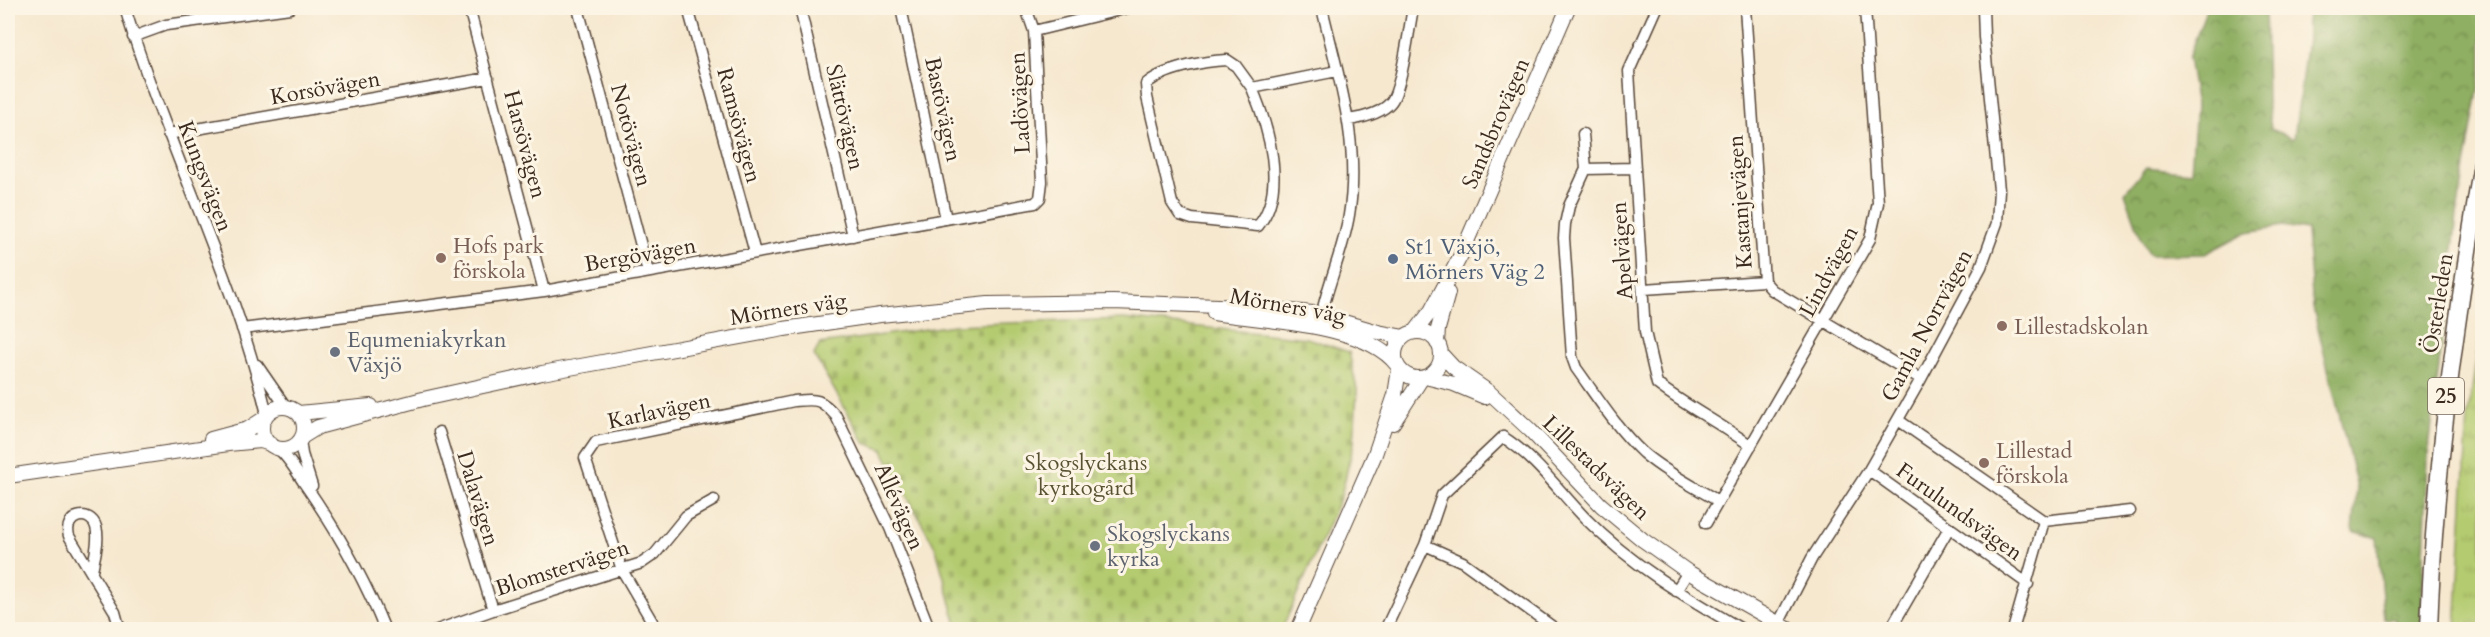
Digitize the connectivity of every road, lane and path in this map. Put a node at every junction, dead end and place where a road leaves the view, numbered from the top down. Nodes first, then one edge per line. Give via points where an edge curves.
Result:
1 (125, 8) edge
2 (290, 8) edge
3 (469, 8) edge
4 (579, 8) edge
5 (688, 8) edge
6 (800, 8) edge
7 (901, 8) edge
8 (1026, 8) edge
9 (1128, 8) edge
10 (1322, 8) edge
11 (1413, 8) edge
12 (1568, 8) edge
13 (1657, 8) edge
14 (1745, 8) edge
15 (1865, 8) edge
16 (1983, 8) edge
17 (1034, 31) junction
18 (134, 37) junction
19 (1337, 70) junction
20 (488, 78) junction
21 (1252, 88) junction
22 (1348, 120) junction
23 (168, 134) junction
24 (1583, 134) dead end
25 (2482, 164) edge
26 (1634, 168) junction
27 (1586, 169) junction
28 (1041, 198) joint
29 (946, 219) junction
30 (853, 236) junction
31 (754, 253) junction
32 (1461, 255) junction
33 (648, 272) junction
34 (1764, 281) junction
35 (1644, 289) junction
36 (544, 291) junction
37 (1320, 321) junction
38 (1824, 322) junction
39 (242, 329) junction
40 (1410, 334) junction
41 (1439, 348) junction
42 (253, 357) junction
43 (1398, 367) junction
44 (1423, 377) junction
45 (1921, 379) junction
46 (423, 399) junction
47 (825, 404) joint
48 (286, 407) junction
49 (1508, 410) junction
50 (299, 414) junction
51 (266, 416) junction
52 (1898, 420) junction
53 (439, 432) dead end
54 (301, 438) junction
55 (273, 446) junction
56 (1751, 446) junction
57 (1375, 454) junction
58 (139, 457) junction
59 (1869, 470) junction
60 (8, 476) edge
61 (714, 500) dead end
62 (1718, 501) junction
63 (320, 506) junction
64 (2130, 511) dead end
65 (2044, 521) junction
66 (1706, 523) dead end
67 (1949, 528) junction
68 (1425, 545) junction
69 (622, 570) junction
70 (92, 571) junction
71 (1688, 572) junction
72 (2028, 584) junction
73 (1676, 591) junction
74 (493, 610) junction
75 (1776, 626) edge
76 (120, 630) edge
77 (385, 630) edge
78 (437, 630) edge
79 (657, 630) edge
80 (930, 630) edge
81 (1298, 630) edge
82 (1385, 630) edge
83 (1557, 630) edge
84 (1743, 630) edge
85 (1790, 630) edge
86 (1890, 630) edge
87 (2013, 630) edge
88 (2429, 630) edge

1 - 18 street, Kungsvägen
2 - 18 street via 166,25
3 - 20 street, Harsövägen
4 - 33 street, Notövägen
5 - 31 street, Ramsövägen
6 - 30 street, Slättövägen
7 - 29 street, Bastövägen
8 - 17 street, Ladövägen
9 - 17 street
10 - 19 street
11 - 22 street via 1397,88 1390,103 1368,116
12 - 32 main road, Sandsbrovägen
13 - 26 street, Apelvägen via 1629,71
14 - 34 street, Kastanjevägen
15 - 38 street, Lindvägen via 1878,203 1870,239
16 - 45 street, Gamla Norrvägen via 1999,190 1997,223 1981,267
17 - 28 street, Ladövägen
18 - 23 street, Kungsvägen
19 - 21 street
19 - 22 street
20 - 23 street, Korsövägen
20 - 36 street, Harsövägen
21 - 21 street via 1227,60 1155,76 1146,84 1172,203 1180,214 1192,219 1258,226 1266,216 1273,183 1270,140
22 - 37 street via 1353,165 1350,208
23 - 39 street, Kungsvägen
24 - 27 street
25 - 88 highway, Österleden / 25 via 2442,432
26 - 27 street
26 - 35 street, Apelvägen
27 - 62 street via 1569,206 1564,238 1576,368 1643,452
28 - 29 street, Bergövägen via 1027,205
29 - 30 street, Bergövägen
30 - 31 street, Bergövägen
31 - 33 street, Bergövägen
32 - 40 main road, Sandsbrovägen via 1431,311
32 - 41 main road, Sandsbrovägen via 1442,314
33 - 36 street, Bergövägen
34 - 35 street
34 - 38 street, Kastanjevägen
35 - 56 street, Apelvägen via 1646,332 1657,384
36 - 39 street, Bergövägen
37 - 40 main road, Mörners väg
37 - 43 main road, Mörners väg via 1380,350
37 - 46 main road, Mörners väg via 1244,307 1113,302 988,304 744,335
38 - 45 street, Kastanjevägen
38 - 56 street, Lindvägen
39 - 42 street, Kungsvägen
40 - 41 main road via 1427,334
40 - 43 main road via 1396,348
41 - 44 main road via 1438,366
41 - 49 main road, Lillestadsvägen via 1453,367
42 - 48 street, Kungsvägen
42 - 51 street, Kungsvägen
43 - 44 main road via 1408,376
43 - 57 main road via 1395,395
44 - 49 main road, Lillestadsvägen via 1454,384
44 - 57 main road
45 - 52 street, Gamla Norrvägen
46 - 50 main road, Mörners väg
46 - 54 main road, Mörners väg via 318,428
47 - 69 street, Karlavägen via 815,399 794,401 596,442 585,458
47 - 80 street, Allévägen via 836,416 890,528
48 - 50 main road
48 - 51 main road
49 - 71 main road, Lillestadsvägen via 1601,505
50 - 54 main road via 304,423
51 - 55 main road via 263,432
51 - 58 main road via 248,429
52 - 59 street, Gamla Norrvägen
52 - 65 street
53 - 74 street, Dalavägen
54 - 55 main road via 289,448
54 - 63 street via 306,472
55 - 58 main road via 251,442
55 - 63 street via 289,461
56 - 62 street, Lindvägen
57 - 81 main road
58 - 60 main road
59 - 67 street, Furulundsvägen
59 - 75 street, Gamla Norrvägen via 1812,558
61 - 69 street, Blomstervägen via 686,516 655,554
62 - 66 street, Lindvägen
63 - 77 street via 363,581
64 - 65 street
65 - 72 street
67 - 72 street, Furulundsvägen
67 - 86 street
68 - 73 street, Lillestadsvägen via 1442,495 1503,437 1551,478 1585,518 1638,565
68 - 82 street
68 - 83 street via 1463,562
69 - 74 street, Blomstervägen
69 - 79 street, Karlavägen
70 - 70 street via 69,536 67,529 76,517 92,520 97,528
70 - 76 street via 115,612
71 - 73 street
71 - 75 main road, Lillestadsvägen
72 - 87 street
73 - 84 street, Lillestadsvägen
74 - 78 street, Blomstervägen
75 - 85 main road, Lillestadsvägen

